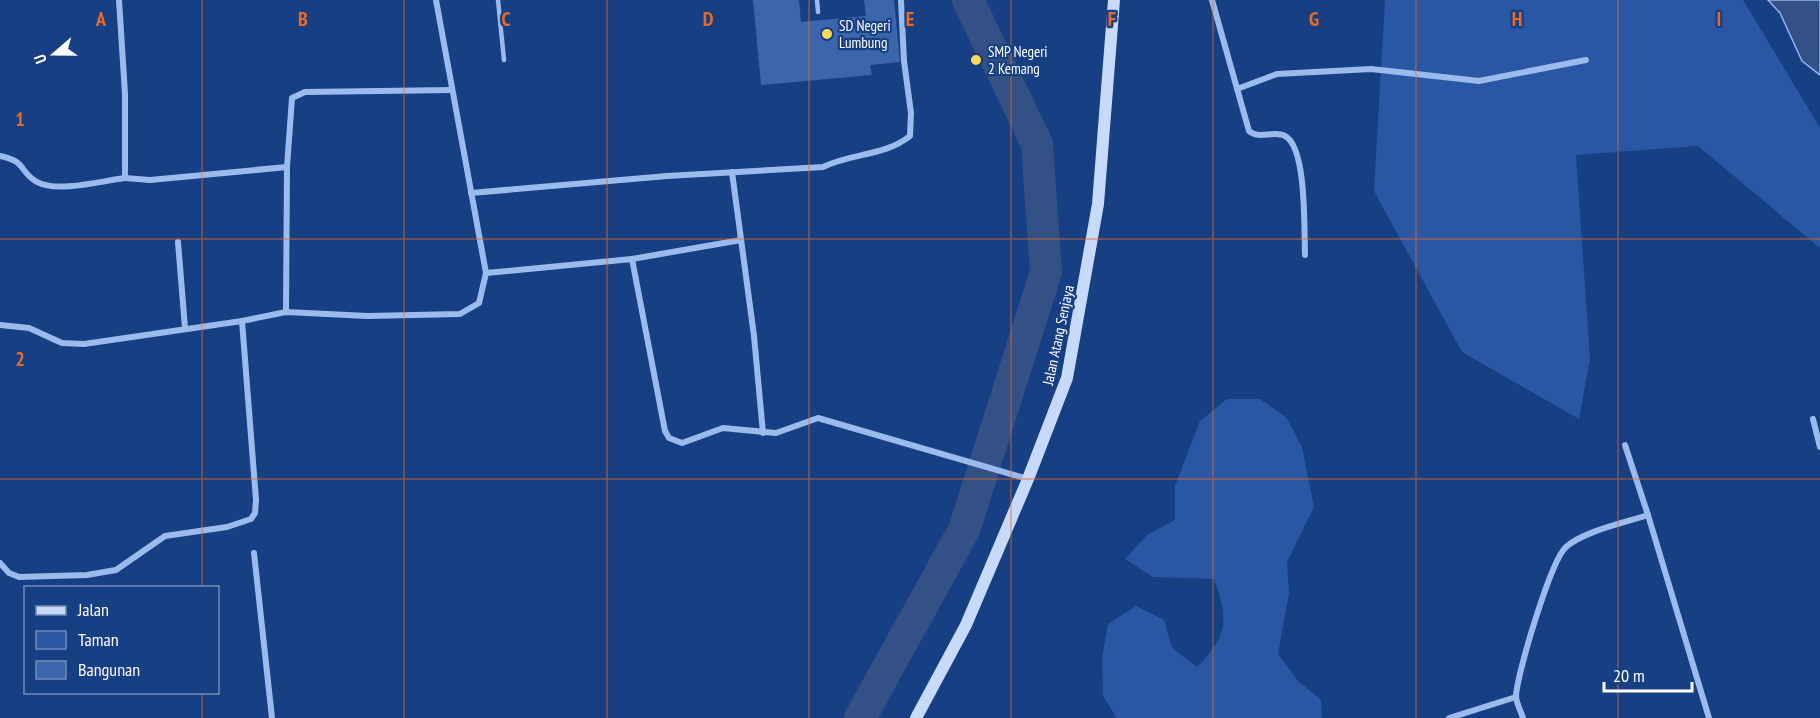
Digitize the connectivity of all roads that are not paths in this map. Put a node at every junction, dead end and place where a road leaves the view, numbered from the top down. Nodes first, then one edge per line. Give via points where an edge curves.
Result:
1 (119, 0) edge
2 (436, 0) edge
3 (498, 0) edge
4 (817, 0) edge
5 (901, 0) edge
6 (1114, 0) edge
7 (1212, 0) edge
8 (818, 12) dead end
9 (504, 60) dead end
10 (1586, 60) dead end
11 (1237, 89) junction
12 (452, 90) junction
13 (0, 156) edge
14 (287, 167) junction
15 (732, 172) junction
16 (125, 178) junction
17 (471, 193) junction
18 (741, 240) junction
19 (178, 242) dead end
20 (1305, 255) dead end
21 (632, 259) junction
22 (486, 273) junction
23 (286, 312) junction
24 (243, 321) junction
25 (0, 325) edge
26 (185, 328) junction
27 (1813, 419) dead end
28 (763, 433) junction
29 (1625, 446) dead end
30 (1820, 447) edge
31 (1028, 479) junction
32 (1648, 515) junction
33 (254, 553) dead end
34 (0, 563) edge
35 (1516, 697) junction
36 (272, 718) edge
37 (916, 718) edge
38 (1449, 718) edge
39 (1523, 718) edge
40 (1708, 718) edge

1 - 16 street
2 - 12 street
3 - 9 lane
4 - 8 lane
5 - 15 street via 910,136 891,149 839,159 823,167
6 - 31 main road, Jalan Atang Senjaya via 1098,204 1084,289 1067,378
7 - 11 street
10 - 11 street via 1479,81 1371,69 1277,74
11 - 20 street via 1251,133 1284,135 1292,141 1302,185
12 - 14 street via 299,94 292,98
12 - 17 street
13 - 16 street via 17,160 38,183 54,188
14 - 16 street via 150,180
14 - 23 street
15 - 17 street
15 - 18 street
17 - 22 street
18 - 21 street
18 - 28 street
19 - 26 street
21 - 22 street
21 - 28 street via 669,438 682,443 723,428
22 - 23 street via 479,303 460,314 368,316
23 - 24 street
24 - 26 street
24 - 34 street via 256,500 251,519 227,527 165,536 126,565 101,574 19,577
25 - 26 street via 29,328 62,343 84,344
27 - 30 street
28 - 31 street via 780,432 816,417
29 - 32 street
31 - 37 main road, Jalan Atang Senjaya via 966,625
32 - 35 street via 1578,539 1564,548 1553,567
32 - 40 street
33 - 36 street
35 - 38 street
35 - 39 street

